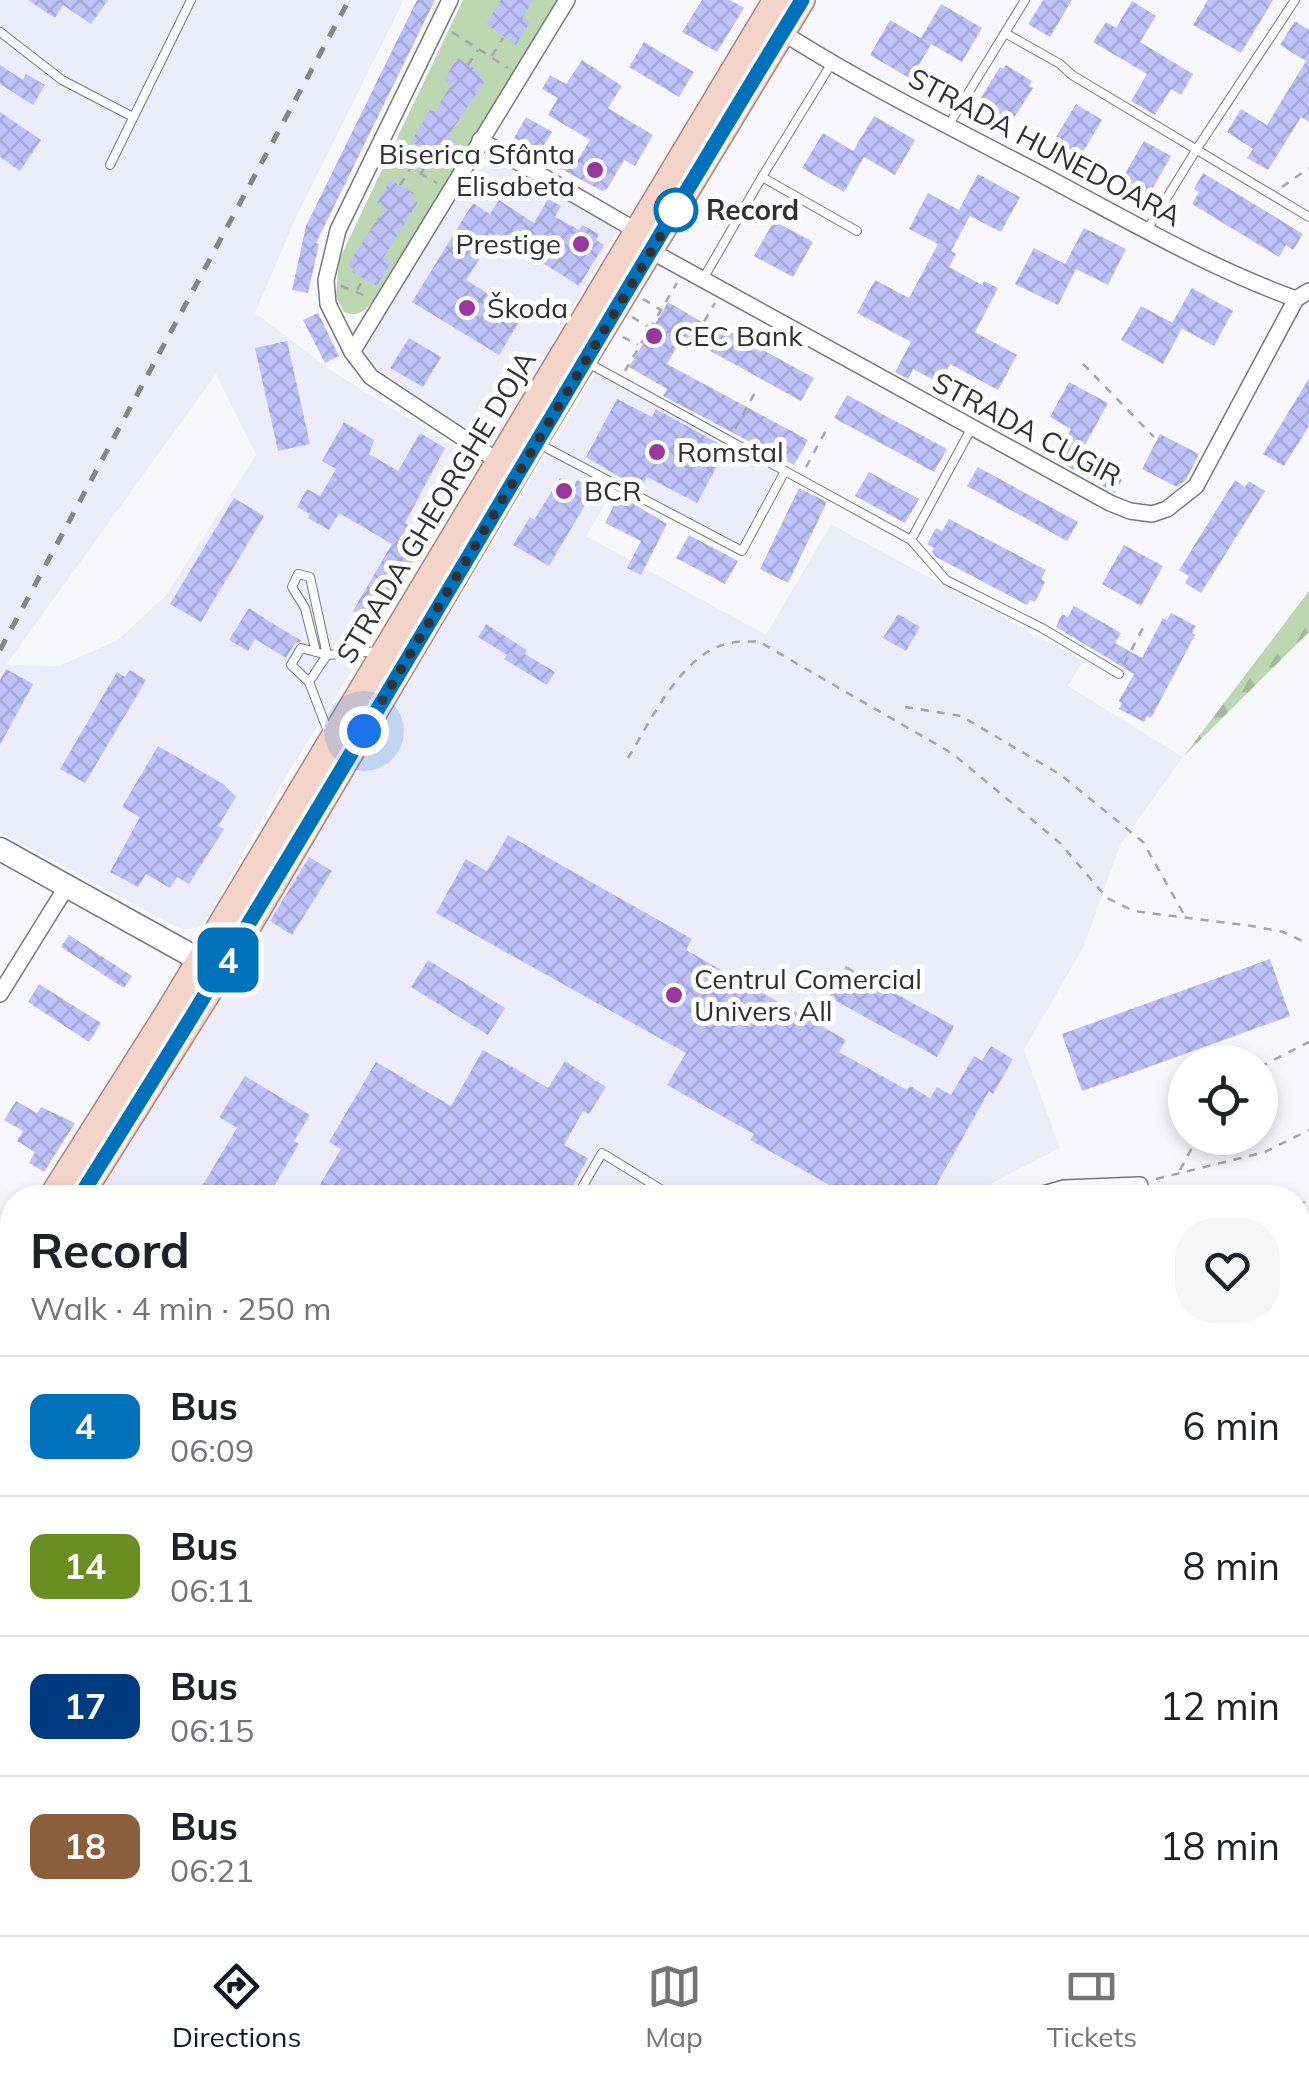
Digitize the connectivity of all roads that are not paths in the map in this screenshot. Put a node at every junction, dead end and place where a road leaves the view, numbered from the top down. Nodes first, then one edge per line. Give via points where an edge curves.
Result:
1 (191, 0) edge
2 (450, 0) edge
3 (567, 0) edge
4 (802, 0) edge
5 (1025, 0) edge
6 (1295, 0) edge
7 (774, 18) edge
8 (0, 32) edge
9 (1004, 33) junction
10 (833, 61) junction
11 (133, 117) junction
12 (948, 126) junction
13 (480, 140) junction
14 (1196, 149) junction
15 (110, 165) dead end
16 (762, 176) junction
17 (1309, 217) edge
18 (857, 230) dead end
19 (1147, 230) junction
20 (644, 241) junction
21 (702, 279) junction
22 (1303, 295) edge
23 (352, 352) junction
24 (584, 360) junction
25 (971, 429) junction
26 (534, 442) junction
27 (498, 462) junction
28 (785, 471) junction
29 (911, 540) junction
30 (385, 651) junction
31 (316, 652) junction
32 (327, 655) junction
33 (1118, 674) road end
34 (310, 682) junction
35 (331, 738) junction
36 (0, 848) edge
37 (66, 886) junction
38 (210, 965) junction
39 (0, 994) edge
40 (59, 1185) edge
41 (86, 1185) edge
42 (584, 1185) edge
43 (654, 1185) edge

1 - 11 lane
2 - 23 street via 329,255 328,304
3 - 13 street
4 - 7 main road, STRADA GHEORGHE DOJA
5 - 9 lane
6 - 14 lane
7 - 10 street, STRADA HUNEDOARA
7 - 20 main road, STRADA GHEORGHE DOJA
8 - 11 lane via 62,80
9 - 12 lane
9 - 14 lane
10 - 12 street, STRADA HUNEDOARA
10 - 16 lane
11 - 15 lane
12 - 19 street, STRADA HUNEDOARA
13 - 20 street, STRADA CUGIR
13 - 23 street
14 - 17 lane
14 - 19 lane
16 - 18 lane
16 - 21 lane
19 - 22 street, STRADA HUNEDOARA via 1239,278
20 - 21 street, STRADA CUGIR
20 - 24 main road, STRADA GHEORGHE DOJA
20 - 27 main road, STRADA GHEORGHE DOJA
21 - 25 street, STRADA CUGIR
22 - 25 street, STRADA CUGIR via 1196,486 1167,509 1152,514 1110,503
23 - 27 street via 393,394
24 - 26 main road, STRADA GHEORGHE DOJA
24 - 28 lane
25 - 29 lane
26 - 28 lane via 742,551
26 - 38 main road, STRADA GHEORGHE DOJA
27 - 30 main road, STRADA GHEORGHE DOJA
28 - 29 lane
29 - 33 lane via 946,580
30 - 32 lane
30 - 35 main road, STRADA GHEORGHE DOJA
31 - 32 lane
31 - 32 lane via 306,608 292,587 298,574 310,577
31 - 34 lane via 301,648 291,666
32 - 34 lane
34 - 35 lane
35 - 38 main road, STRADA GHEORGHE DOJA
36 - 37 main road
37 - 38 main road
37 - 39 street
38 - 40 main road, STRADA GHEORGHE DOJA via 168,1014
38 - 41 main road, STRADA GHEORGHE DOJA
42 - 43 lane via 602,1153

